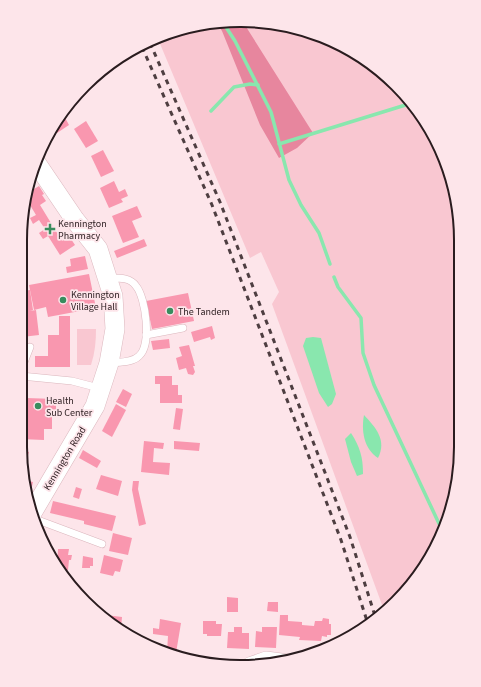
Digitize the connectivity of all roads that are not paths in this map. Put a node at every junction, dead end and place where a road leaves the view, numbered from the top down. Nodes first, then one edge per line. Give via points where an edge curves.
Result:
1 (40, 168) edge
2 (108, 278) junction
3 (183, 328) dead end
4 (146, 335) junction
5 (30, 347) dead end
6 (27, 355) edge
7 (109, 363) junction
8 (27, 377) edge
9 (101, 389) junction
10 (36, 507) edge
11 (40, 521) edge
12 (102, 544) dead end

1 - 2 street, Kennington Road via 98,249
2 - 4 lane via 130,280 137,286 145,309
2 - 7 street, Kennington Road via 113,296 115,329
3 - 4 lane
4 - 7 lane via 140,356 133,360
5 - 6 lane
7 - 9 street, Kennington Road
8 - 9 lane via 72,381
9 - 10 street, Kennington Road via 95,406
11 - 12 lane

